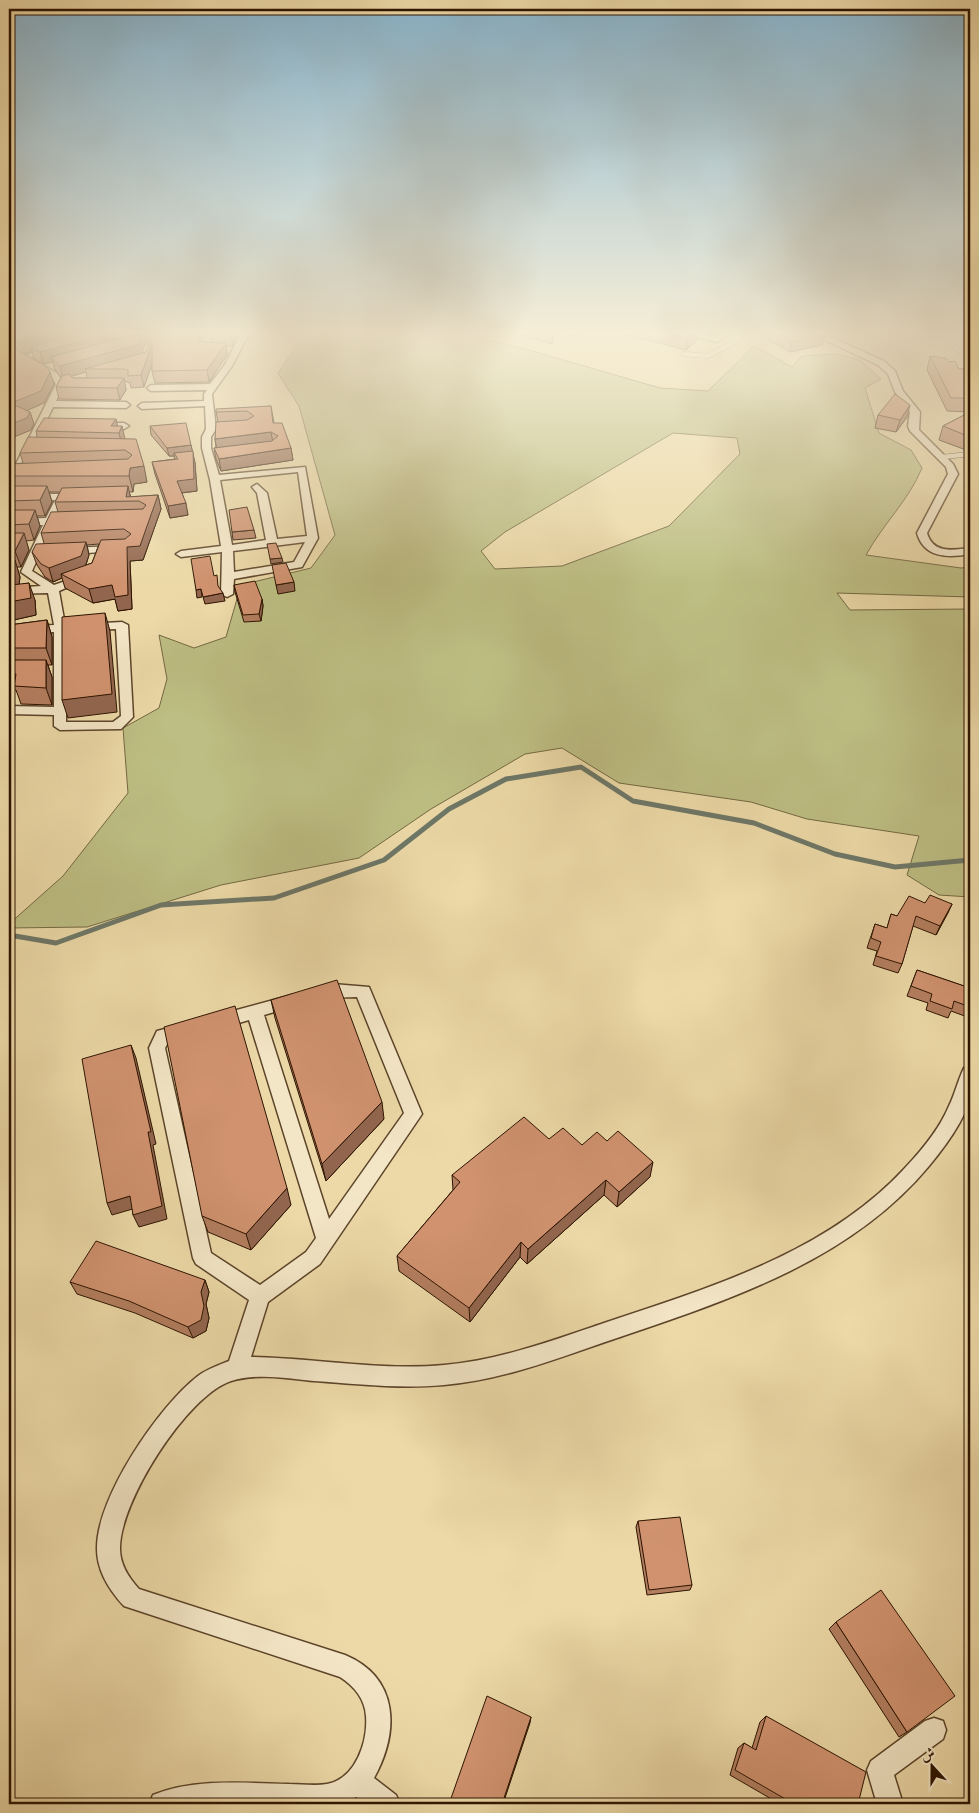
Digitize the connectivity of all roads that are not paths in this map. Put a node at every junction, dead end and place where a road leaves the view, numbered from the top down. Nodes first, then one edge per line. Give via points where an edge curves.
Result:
1 (46, 415) edge
2 (214, 415) edge
3 (915, 415) edge
4 (87, 426) edge
5 (124, 426) edge
6 (970, 454) edge
7 (943, 458) junction
8 (17, 475) edge
9 (215, 478) junction
10 (257, 487) dead end
11 (55, 494) junction
12 (90, 496) edge
13 (9, 498) edge
14 (78, 521) edge
15 (9, 522) edge
16 (50, 522) junction
17 (314, 538) junction
18 (272, 542) junction
19 (24, 545) edge
20 (128, 548) edge
21 (227, 549) junction
22 (44, 550) junction
23 (98, 550) junction
24 (970, 551) edge
25 (181, 554) dead end
26 (229, 576) junction
27 (53, 589) junction
28 (9, 591) edge
29 (227, 594) dead end
30 (60, 628) junction
31 (9, 631) edge
32 (9, 710) edge
33 (60, 711) junction
34 (255, 1012) junction
35 (970, 1073) edge
36 (326, 1239) junction
37 (260, 1296) junction
38 (237, 1368) junction
39 (934, 1730) dead end
40 (356, 1781) junction
41 (162, 1804) edge
42 (387, 1804) edge
43 (890, 1804) edge

1 - 8 street via 34,448
2 - 9 street via 216,429 206,440
3 - 7 street via 915,431
4 - 5 street
6 - 7 lane
7 - 24 street via 953,474 922,533 923,542 943,553
9 - 17 street via 302,469
9 - 21 street
10 - 18 street via 262,492
11 - 12 street
11 - 13 street
11 - 16 street
14 - 16 street
15 - 16 street
16 - 22 street
17 - 18 street
17 - 26 street via 298,565
18 - 21 street
19 - 22 street
20 - 23 street
21 - 25 street
21 - 26 street
22 - 23 street
22 - 27 street via 22,572
23 - 27 street via 94,565 81,579
26 - 29 street
27 - 28 street
27 - 30 street
30 - 31 street
30 - 33 street via 56,671
30 - 33 street via 122,625 127,717 116,726 60,726
32 - 33 street
34 - 36 street
34 - 36 street via 333,990 363,991 413,1114
34 - 37 street via 163,1036 157,1048 202,1258
35 - 38 street via 946,1133 892,1192 821,1244 734,1288 518,1362 469,1372 393,1377
36 - 37 street via 313,1258
37 - 38 street
38 - 40 street via 205,1383 146,1454 112,1518 108,1549 110,1564 122,1589 132,1598 345,1667 361,1677 373,1694 379,1716 370,1762
39 - 43 street via 880,1770
40 - 41 street via 327,1798 213,1796
40 - 42 street

